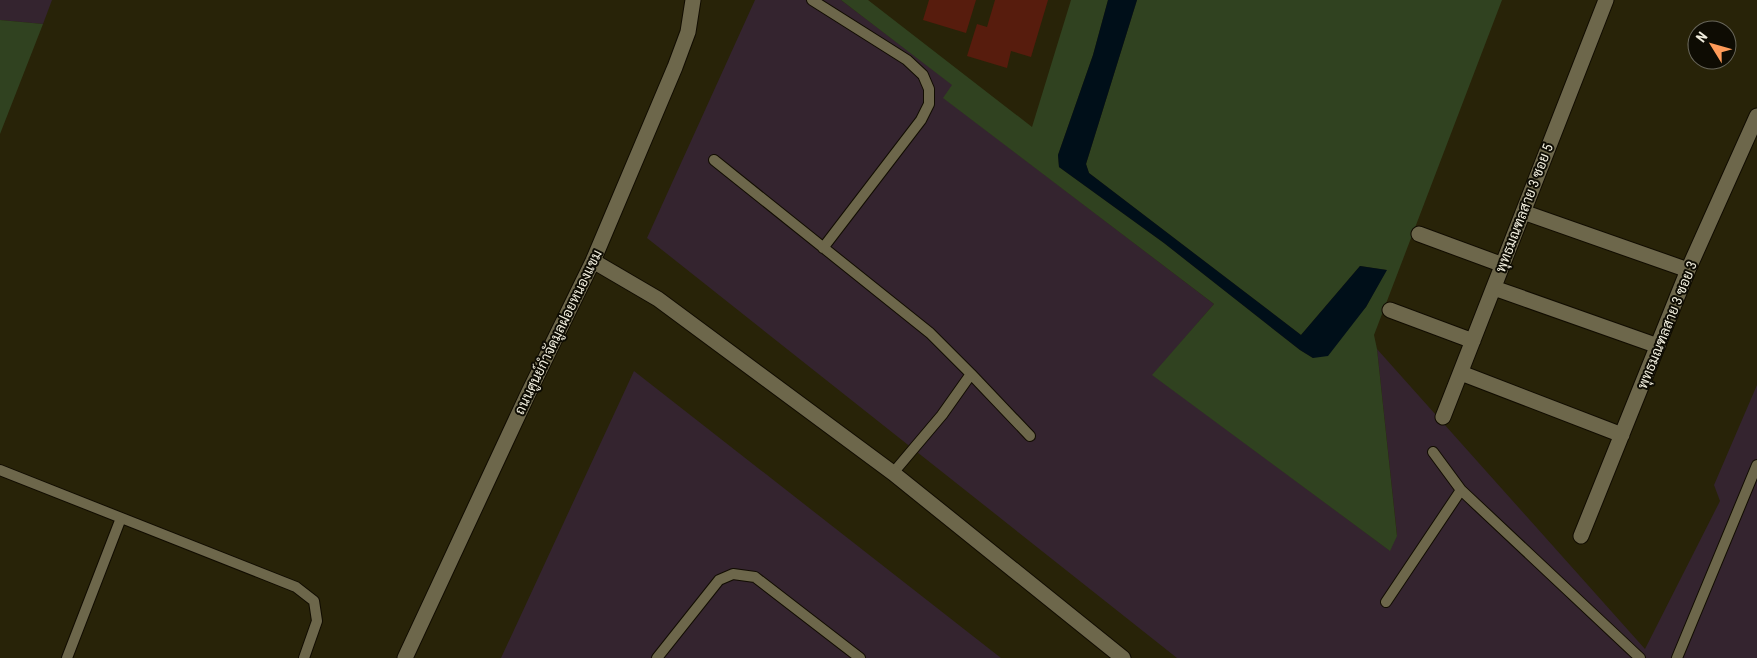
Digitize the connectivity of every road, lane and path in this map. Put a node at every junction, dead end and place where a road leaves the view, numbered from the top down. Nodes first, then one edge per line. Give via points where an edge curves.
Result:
1 (693, 0) edge
2 (812, 0) edge
3 (1606, 0) edge
4 (1757, 116) edge
5 (714, 160) dead end
6 (1523, 212) junction
7 (1419, 234) dead end
8 (823, 248) junction
9 (593, 261) junction
10 (1502, 265) junction
11 (1688, 270) junction
12 (1494, 288) junction
13 (1390, 310) dead end
14 (1473, 341) junction
15 (1658, 346) junction
16 (1460, 373) junction
17 (971, 374) junction
18 (1443, 417) dead end
19 (1030, 436) dead end
20 (1622, 436) junction
21 (1433, 452) dead end
22 (1757, 465) edge
23 (0, 470) edge
24 (893, 473) junction
25 (1461, 490) junction
26 (121, 518) junction
27 (1581, 536) dead end
28 (1386, 602) dead end
29 (67, 658) edge
30 (304, 658) edge
31 (405, 658) edge
32 (657, 658) edge
33 (860, 658) edge
34 (1122, 658) edge
35 (1640, 658) edge
36 (1677, 658) edge

1 - 9 street, ถนนศูนย์กำจัดมูลฝอยหนองแขม via 688,32 675,67
2 - 8 lane via 907,60 924,75 929,104 921,120
3 - 6 street, พุทธมณฑลสาย 3 ซอย 5
4 - 11 street, พุทธมณฑลสาย 3 ซอย 3
5 - 8 lane
6 - 10 street, พุทธมณฑลสาย 3 ซอย 5
6 - 11 street
7 - 10 street
8 - 17 lane via 930,333
9 - 24 street via 658,299
9 - 31 street, ถนนศูนย์กำจัดมูลฝอยหนองแขม
10 - 12 street, พุทธมณฑลสาย 3 ซอย 5
11 - 15 street, พุทธมณฑลสาย 3 ซอย 3
12 - 14 street, พุทธมณฑลสาย 3 ซอย 5
12 - 15 street
13 - 14 street
14 - 16 street, พุทธมณฑลสาย 3 ซอย 5
15 - 20 street, พุทธมณฑลสาย 3 ซอย 3
16 - 18 street, พุทธมณฑลสาย 3 ซอย 5
16 - 20 street
17 - 19 lane
17 - 24 lane via 942,415
20 - 27 street, พุทธมณฑลสาย 3 ซอย 3
21 - 25 lane
22 - 36 lane
23 - 26 lane
24 - 34 street
25 - 28 lane
25 - 35 lane
26 - 29 lane
26 - 30 lane via 296,587 314,601 317,621
32 - 33 lane via 719,580 733,574 755,577

